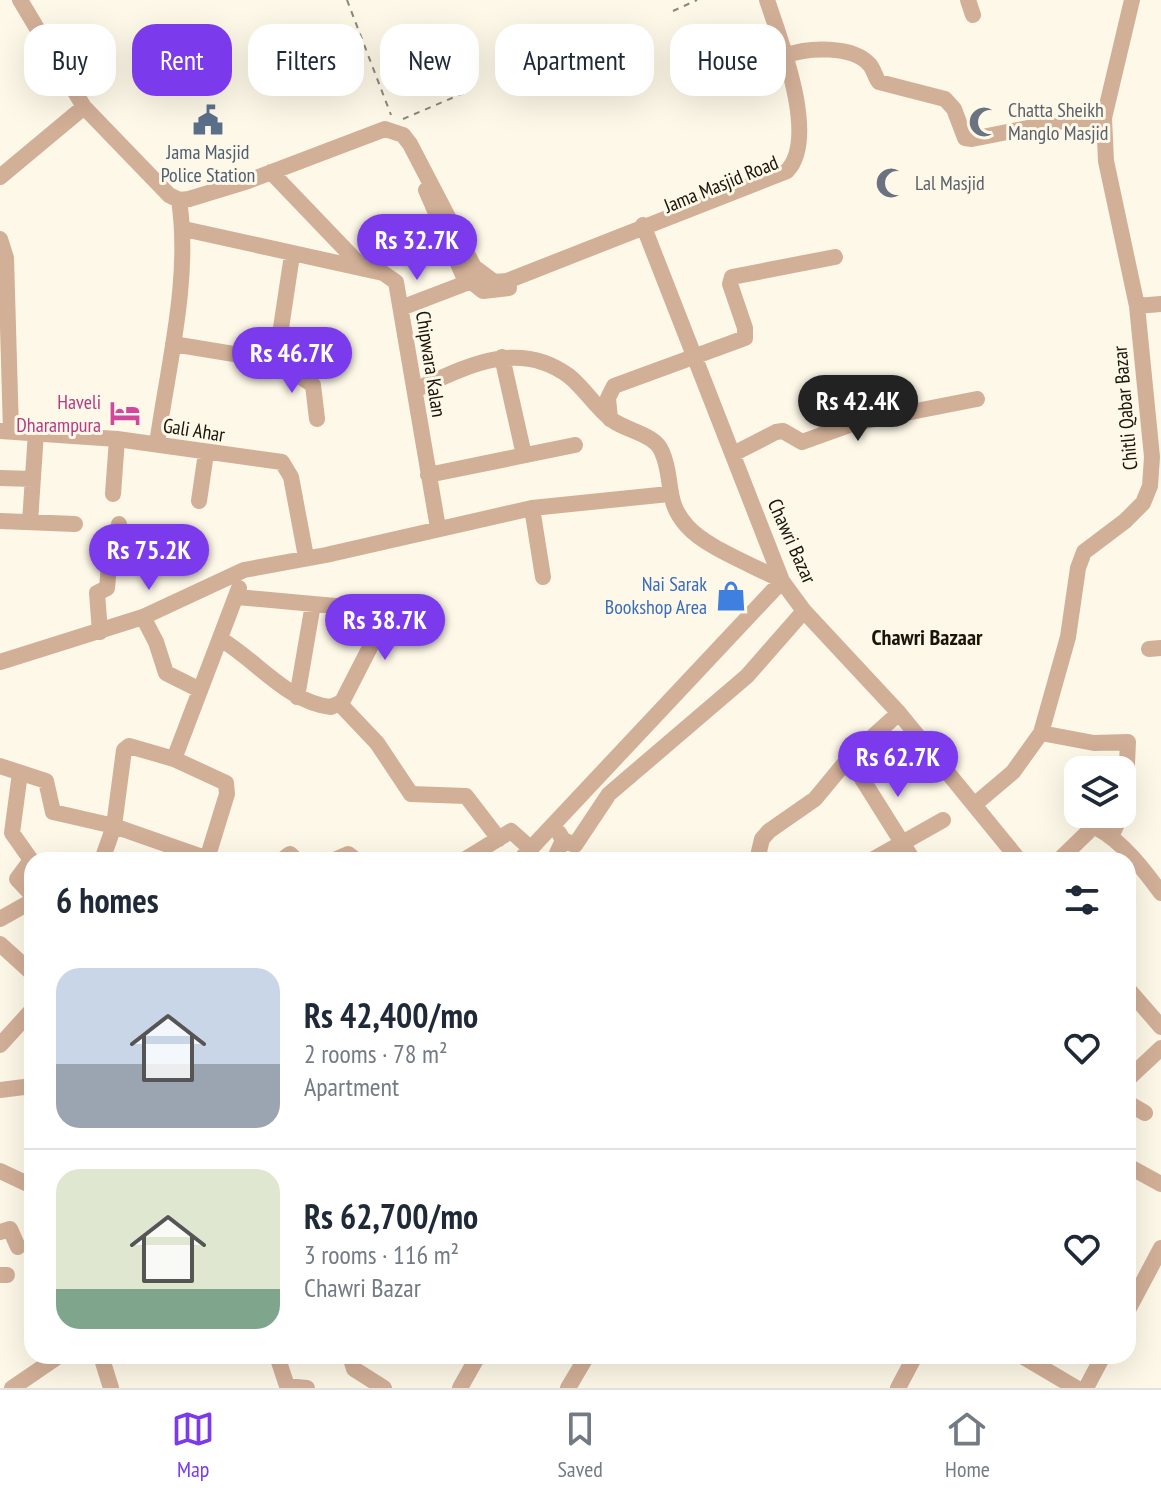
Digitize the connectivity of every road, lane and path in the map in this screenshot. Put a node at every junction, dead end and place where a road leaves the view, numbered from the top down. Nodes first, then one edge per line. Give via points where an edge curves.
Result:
1 (20, 0) edge
2 (347, 0) edge
3 (697, 0) edge
4 (767, 0) edge
5 (1132, 0) edge
6 (673, 11) dead end
7 (775, 24) edge
8 (786, 56) edge
9 (786, 62) edge
10 (380, 85) edge
11 (384, 96) edge
12 (455, 96) edge
13 (84, 107) junction
14 (1104, 118) junction
15 (421, 169) junction
16 (271, 172) junction
17 (0, 177) edge
18 (179, 200) junction
19 (184, 229) junction
20 (645, 230) junction
21 (0, 239) edge
22 (292, 255) junction
23 (835, 257) dead end
24 (364, 269) junction
25 (469, 282) junction
26 (1161, 304) edge
27 (1137, 306) junction
28 (401, 308) junction
29 (173, 344) junction
30 (278, 357) junction
31 (502, 357) junction
32 (696, 359) junction
33 (415, 390) junction
34 (977, 399) dead end
35 (317, 419) dead end
36 (610, 419) junction
37 (6, 431) edge
38 (36, 432) junction
39 (117, 439) junction
40 (157, 444) junction
41 (575, 445) dead end
42 (206, 453) junction
43 (733, 454) junction
44 (524, 455) junction
45 (428, 475) junction
46 (0, 478) edge
47 (33, 479) junction
48 (113, 494) dead end
49 (669, 494) junction
50 (199, 501) dead end
51 (532, 508) junction
52 (0, 521) edge
53 (30, 522) junction
54 (75, 524) dead end
55 (119, 524) dead end
56 (438, 528) junction
57 (306, 557) junction
58 (244, 570) junction
59 (543, 577) dead end
60 (782, 581) junction
61 (237, 597) junction
62 (313, 604) junction
63 (804, 611) junction
64 (143, 617) junction
65 (100, 632) junction
66 (222, 640) junction
67 (0, 662) edge
68 (200, 690) junction
69 (297, 697) junction
70 (340, 704) junction
71 (899, 713) junction
72 (1041, 733) junction
73 (849, 758) junction
74 (174, 759) junction
75 (0, 766) edge
76 (20, 773) junction
77 (974, 805) junction
78 (943, 820) dead end
79 (554, 823) junction
80 (114, 826) junction
81 (1111, 837) junction
82 (499, 839) junction
83 (563, 840) junction
84 (903, 843) junction
85 (25, 852) edge
86 (105, 852) edge
87 (187, 852) edge
88 (211, 852) edge
89 (477, 852) edge
90 (524, 852) edge
91 (527, 852) edge
92 (558, 852) edge
93 (759, 852) edge
94 (887, 852) edge
95 (908, 852) edge
96 (1012, 852) edge
97 (1067, 852) edge
98 (1129, 852) edge
99 (1136, 858) edge
100 (24, 870) edge
101 (1153, 872) edge
102 (24, 888) edge
103 (1161, 893) edge
104 (24, 903) edge
105 (0, 919) edge
106 (0, 944) edge
107 (24, 966) edge
108 (1136, 998) edge
109 (24, 1019) edge
110 (1161, 1027) edge
111 (0, 1045) edge
112 (1161, 1048) edge
113 (1136, 1071) edge
114 (24, 1087) edge
115 (0, 1090) edge
116 (1136, 1108) edge
117 (1145, 1113) dead end
118 (1136, 1170) edge
119 (0, 1171) edge
120 (24, 1182) edge
121 (1161, 1184) edge
122 (0, 1232) edge
123 (18, 1247) dead end
124 (1161, 1248) edge
125 (1136, 1295) edge
126 (47, 1364) edge
127 (104, 1364) edge
128 (280, 1364) edge
129 (352, 1364) edge
130 (475, 1364) edge
131 (582, 1364) edge
132 (911, 1364) edge
133 (1036, 1364) edge
134 (1099, 1364) edge
135 (468, 1385) edge
136 (12, 1388) edge
137 (111, 1388) edge
138 (307, 1388) edge
139 (384, 1388) edge
140 (568, 1388) edge
141 (898, 1388) edge
142 (1076, 1388) edge
143 (1086, 1388) edge

1 - 13 street
2 - 10 path
3 - 6 path
4 - 7 street
5 - 14 street, Chitli Qabar Bazar
8 - 14 street via 816,47 860,59 879,82 945,99 965,138
9 - 20 street, Jama Masjid Road via 802,166 791,178
11 - 12 path via 395,124
13 - 17 street
13 - 18 street
14 - 27 street, Chitli Qabar Bazar via 1110,183
15 - 16 street, Jama Masjid Road via 403,135 385,129
15 - 20 street, Jama Masjid Road via 474,267 494,282
15 - 25 street, Jama Masjid Road via 433,209
16 - 18 street, Jama Masjid Road
16 - 24 street
18 - 19 street
19 - 22 street, Chipwara Kalan
19 - 29 street
20 - 25 street, Jama Masjid Road via 523,285 483,291
20 - 32 street, Chawri Bazar
21 - 37 street via 6,258
22 - 24 street, Chipwara Kalan
22 - 30 street
23 - 32 street via 732,277 745,338
24 - 28 street, Chipwara Kalan via 392,278
25 - 28 street
26 - 27 street
27 - 72 street, Chitli Qabar Bazar via 1152,457 1150,486 1143,503 1125,521 1084,552 1068,637
28 - 33 street, Chipwara Kalan
29 - 30 street via 273,362
29 - 40 street
30 - 35 street via 291,360 295,373 313,385
31 - 33 street via 464,367
31 - 36 street via 547,362 571,377
31 - 44 street
32 - 36 street via 614,386 608,398
32 - 43 street, Chawri Bazar
33 - 45 street, Chipwara Kalan
34 - 43 street via 855,423 802,442 776,432
36 - 49 street via 662,450
37 - 38 street, Gali Ahar
38 - 39 street, Gali Ahar
38 - 47 street
39 - 40 street, Gali Ahar
39 - 48 street
40 - 42 street, Gali Ahar
41 - 44 street
42 - 50 street
42 - 57 street, Gali Ahar via 286,465
43 - 60 street, Chawri Bazar
44 - 45 street
45 - 56 street, Chipwara Kalan
46 - 47 street
47 - 53 street
49 - 51 street
49 - 60 street via 689,529
51 - 56 street
51 - 59 street
52 - 53 street
53 - 54 street
55 - 65 street via 120,558 109,565 107,588 97,593
56 - 57 street
57 - 58 street
58 - 61 street
58 - 64 street
60 - 63 street, Chawri Bazar
60 - 79 street
61 - 62 street
61 - 66 street
62 - 69 street
62 - 70 street via 385,613
63 - 71 street, Chawri Bazar
63 - 83 street via 737,685 609,794 575,845
64 - 65 street
64 - 68 street via 166,673
65 - 67 street
66 - 68 street
66 - 69 street
68 - 74 street
69 - 70 street via 326,707
70 - 82 street via 377,743 411,794 466,796
71 - 73 street
71 - 77 street, Chawri Bazar
72 - 77 street, Chitli Qabar Bazar via 1013,772
72 - 81 street via 1094,743 1128,742 1125,806
73 - 84 street
73 - 93 street via 815,799 762,839
74 - 80 street via 124,748
74 - 88 street via 227,787
75 - 76 street
76 - 80 street via 48,783 53,812
76 - 85 street via 12,833
77 - 96 street, Chawri Bazar
78 - 84 street
79 - 83 street
79 - 91 street
80 - 86 street
80 - 87 street
81 - 97 street via 1091,829
81 - 98 street
82 - 89 street
82 - 90 street via 514,832
83 - 92 street
84 - 94 street
84 - 95 street
99 - 101 street
100 - 102 street via 17,879
101 - 103 street
104 - 105 street
106 - 107 street
108 - 110 street
109 - 111 street
112 - 113 street
114 - 115 street
116 - 117 street
118 - 121 street
119 - 120 street
122 - 123 street via 10,1229
124 - 125 street
126 - 136 street
127 - 137 street
128 - 138 street via 287,1386
129 - 139 street
130 - 135 street
131 - 140 street
132 - 141 street
133 - 142 street
134 - 143 street

